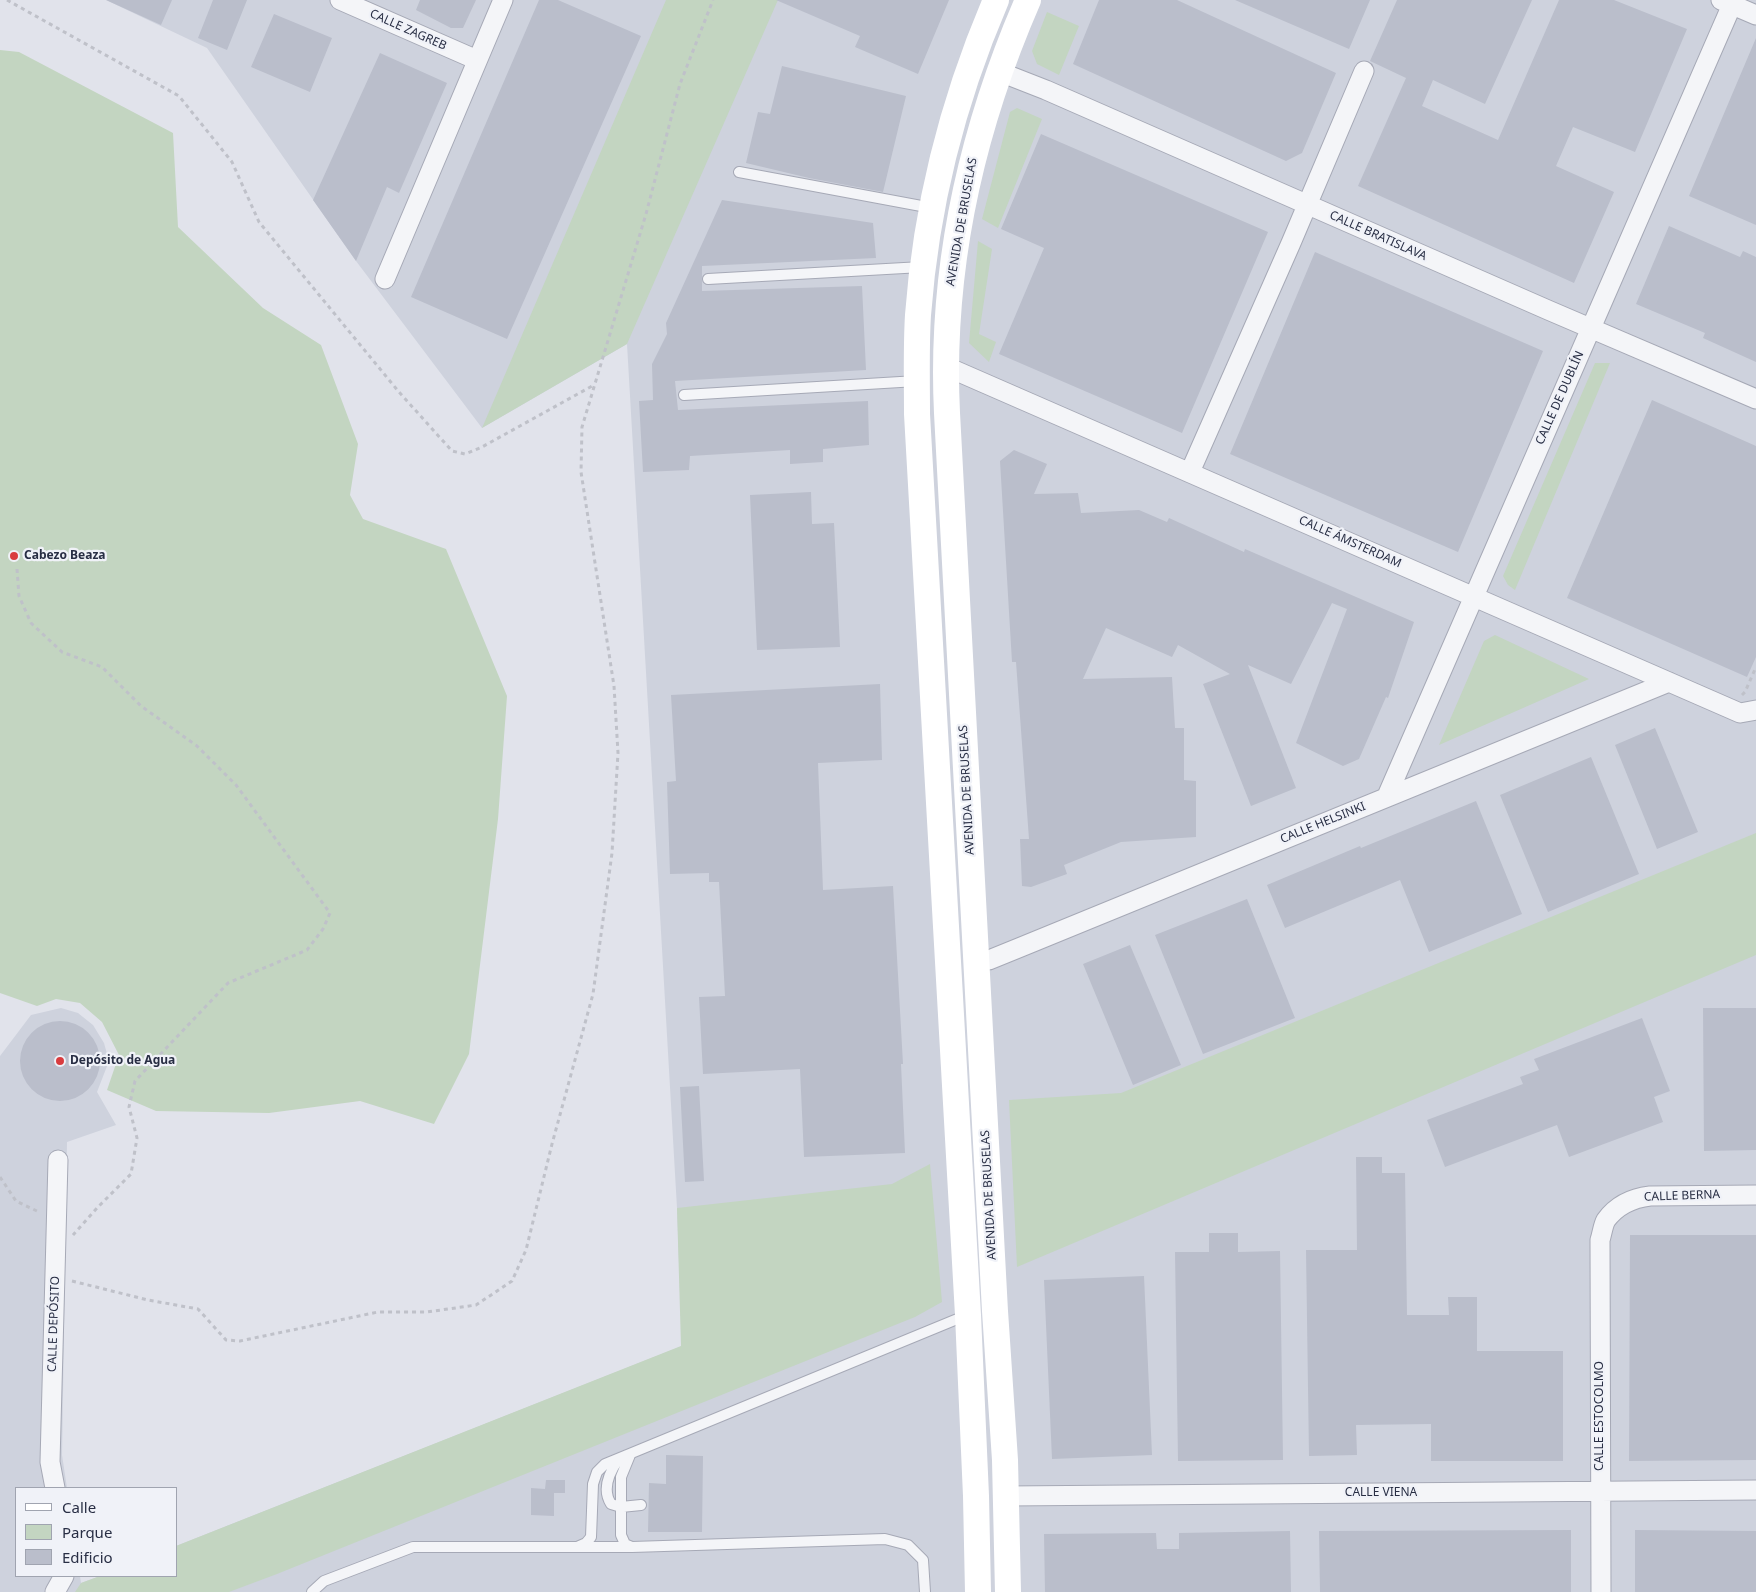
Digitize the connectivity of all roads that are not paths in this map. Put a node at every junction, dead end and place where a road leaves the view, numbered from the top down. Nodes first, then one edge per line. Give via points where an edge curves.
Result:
1 (340, 0) edge
2 (503, 0) edge
3 (996, 0) edge
4 (1028, 0) edge
5 (1729, 2) edge
6 (1756, 15) edge
7 (477, 60) junction
8 (972, 60) junction
9 (1000, 72) junction
10 (1364, 72) dead end
11 (739, 172) dead end
12 (1308, 205) junction
13 (932, 208) junction
14 (923, 268) junction
15 (384, 279) dead end
16 (708, 279) dead end
17 (1591, 329) junction
18 (945, 366) junction
19 (917, 372) junction
20 (684, 395) dead end
21 (1756, 399) edge
22 (1190, 472) junction
23 (1474, 596) junction
24 (1669, 682) junction
25 (1756, 710) edge
26 (1387, 796) junction
27 (977, 962) junction
28 (949, 965) junction
29 (58, 1160) dead end
30 (1756, 1195) edge
31 (1600, 1240) joint
32 (995, 1311) junction
33 (968, 1315) junction
34 (630, 1455) junction
35 (618, 1460) junction
36 (55, 1487) edge
37 (1756, 1490) edge
38 (1601, 1491) junction
39 (976, 1496) junction
40 (1006, 1496) junction
41 (641, 1505) dead end
42 (621, 1507) junction
43 (632, 1547) junction
44 (577, 1548) junction
45 (63, 1577) edge
46 (55, 1592) edge
47 (312, 1592) edge
48 (925, 1592) edge
49 (978, 1592) edge
50 (1008, 1592) edge
51 (1601, 1592) edge

1 - 7 street, CALLE ZAGREB
2 - 7 street
3 - 8 main road
4 - 9 main road, AVENIDA DE BRUSELAS
5 - 6 street
5 - 17 street, CALLE DE DUBLÍN
7 - 15 street
8 - 9 main road
8 - 13 main road via 942,159
9 - 12 street, CALLE BRATISLAVA
9 - 18 main road, AVENIDA DE BRUSELAS via 978,137 958,228 949,289
10 - 12 street
11 - 13 lane
12 - 17 street, CALLE BRATISLAVA
12 - 22 street
13 - 14 main road
14 - 16 lane
14 - 19 main road
17 - 21 street, CALLE BRATISLAVA
17 - 23 street, CALLE DE DUBLÍN
18 - 19 main road
18 - 22 street, CALLE ÁMSTERDAM
18 - 27 main road, AVENIDA DE BRUSELAS
19 - 20 lane
19 - 28 main road
22 - 23 street, CALLE ÁMSTERDAM
23 - 24 street, CALLE ÁMSTERDAM
23 - 26 street, CALLE DE DUBLÍN
24 - 25 street, CALLE ÁMSTERDAM via 1740,712
24 - 26 street, CALLE HELSINKI
26 - 27 street, CALLE HELSINKI via 989,960
27 - 28 main road
27 - 32 main road, AVENIDA DE BRUSELAS
28 - 33 main road
29 - 36 street, CALLE DEPÓSITO via 50,1462
30 - 31 street, CALLE BERNA via 1635,1198 1620,1206 1605,1221
31 - 38 street, CALLE ESTOCOLMO
32 - 33 main road
32 - 40 main road, AVENIDA DE BRUSELAS
33 - 34 lane
33 - 39 main road
34 - 35 lane
34 - 42 lane via 621,1477
35 - 42 lane via 607,1482 607,1498 611,1504
35 - 44 lane via 605,1464 597,1472 593,1484 591,1537
37 - 38 street, CALLE VIENA
38 - 40 street, CALLE VIENA
38 - 51 street, CALLE ESTOCOLMO
39 - 40 main road
39 - 49 main road
40 - 50 main road, AVENIDA DE BRUSELAS
41 - 42 lane
42 - 43 lane via 621,1535 625,1544
43 - 44 lane
43 - 48 lane via 886,1539 908,1545 923,1560
44 - 47 lane via 413,1547 324,1581
45 - 46 street

